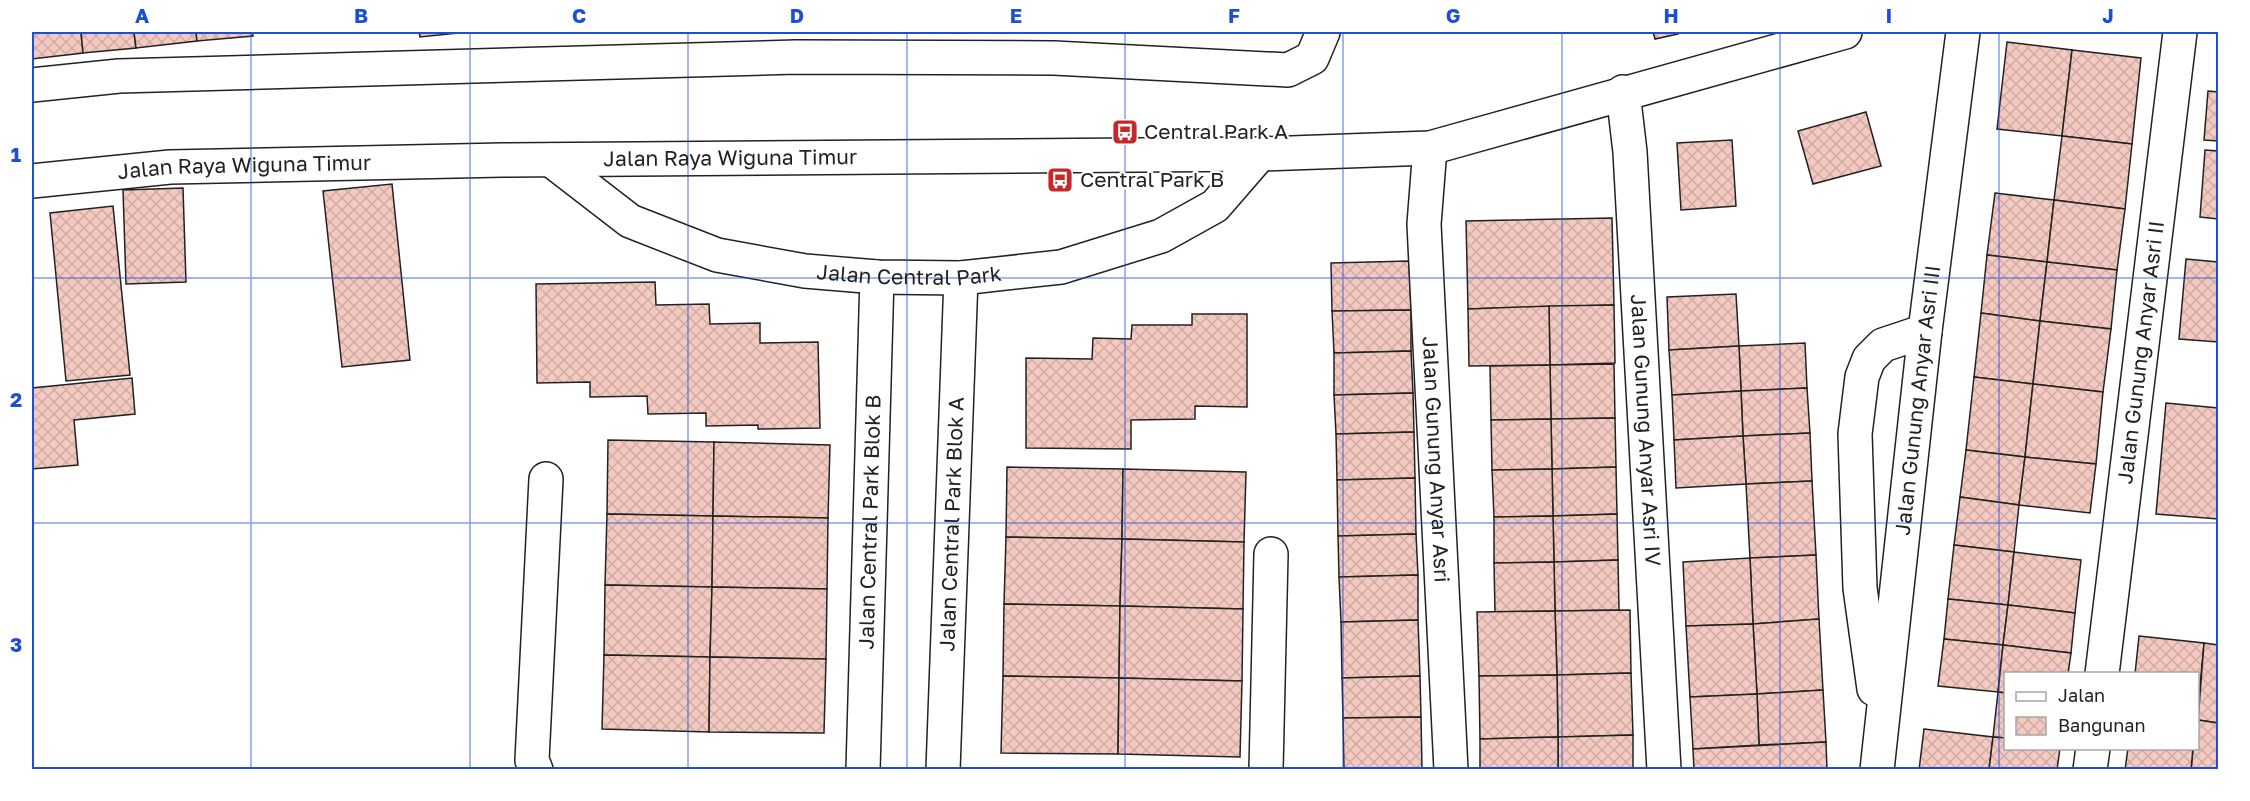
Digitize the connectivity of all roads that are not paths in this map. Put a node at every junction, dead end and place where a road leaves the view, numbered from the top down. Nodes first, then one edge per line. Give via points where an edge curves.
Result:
1 (1323, 32) edge
2 (1845, 32) edge
3 (1963, 32) edge
4 (2180, 32) edge
5 (1813, 36) edge
6 (794, 44) edge
7 (1053, 45) edge
8 (32, 85) edge
9 (1623, 93) junction
10 (1430, 148) junction
11 (1260, 154) junction
12 (551, 160) junction
13 (32, 181) edge
14 (877, 277) junction
15 (961, 278) junction
16 (1925, 331) junction
17 (546, 479) dead end
18 (1271, 554) dead end
19 (2102, 672) edge
20 (2093, 750) edge
21 (1879, 755) edge
22 (537, 770) edge
23 (863, 770) edge
24 (943, 770) edge
25 (1266, 770) edge
26 (1451, 770) edge
27 (1665, 770) edge
28 (2090, 770) edge

1 - 7 street via 1312,58 1288,70
2 - 5 street, Jalan Raya Wiguna Timur
3 - 16 street, Jalan Gunung Anyar Asri III
4 - 19 street, Jalan Gunung Anyar Asri II
5 - 9 street, Jalan Raya Wiguna Timur
6 - 7 street
6 - 8 street via 119,76
9 - 10 street, Jalan Raya Wiguna Timur
9 - 27 street, Jalan Gunung Anyar Asri IV via 1631,164
10 - 11 street, Jalan Raya Wiguna Timur
10 - 26 street, Jalan Gunung Anyar Asri via 1424,224
11 - 12 street, Jalan Raya Wiguna Timur
11 - 15 street, Jalan Central Park via 1215,206 1161,236 1061,267
12 - 13 street, Jalan Raya Wiguna Timur via 170,167
12 - 14 street, Jalan Central Park via 630,221 717,255 805,271
14 - 15 street, Jalan Central Park
14 - 23 street, Jalan Central Park Blok B
15 - 24 street, Jalan Central Park Blok A
16 - 21 street, Jalan Gunung Anyar Asri III
16 - 21 street via 1883,345 1869,359 1862,377 1857,423 1860,588
17 - 22 street via 532,760
18 - 25 street
20 - 28 street

